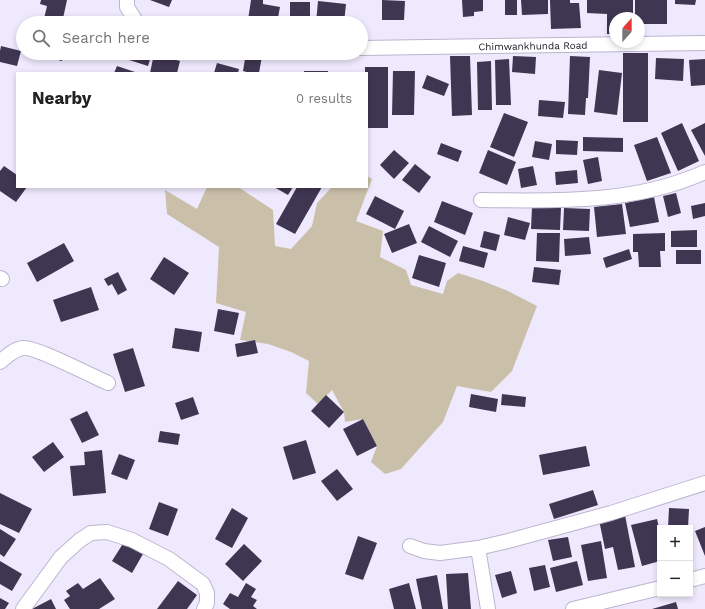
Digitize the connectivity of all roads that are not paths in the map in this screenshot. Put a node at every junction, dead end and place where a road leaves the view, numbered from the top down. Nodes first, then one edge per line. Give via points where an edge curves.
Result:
1 (127, 0) edge
2 (133, 16) edge
3 (705, 43) edge
4 (368, 48) edge
5 (705, 172) edge
6 (481, 200) dead end
7 (0, 362) edge
8 (108, 383) dead end
9 (705, 483) edge
10 (410, 546) dead end
11 (478, 548) junction
12 (705, 576) edge
13 (693, 579) edge
14 (657, 589) edge
15 (23, 609) edge
16 (204, 609) edge
17 (488, 609) edge
18 (573, 609) edge

1 - 2 street via 127,7
3 - 4 street, Chimwankhunda Road
5 - 6 street via 646,191 602,198 561,201
7 - 8 street via 10,353 24,347
9 - 11 street via 611,513
10 - 11 street via 440,553
11 - 17 street
12 - 13 street
14 - 18 street
15 - 16 street via 61,557 91,533 107,532 132,540 169,559 203,584 207,594

